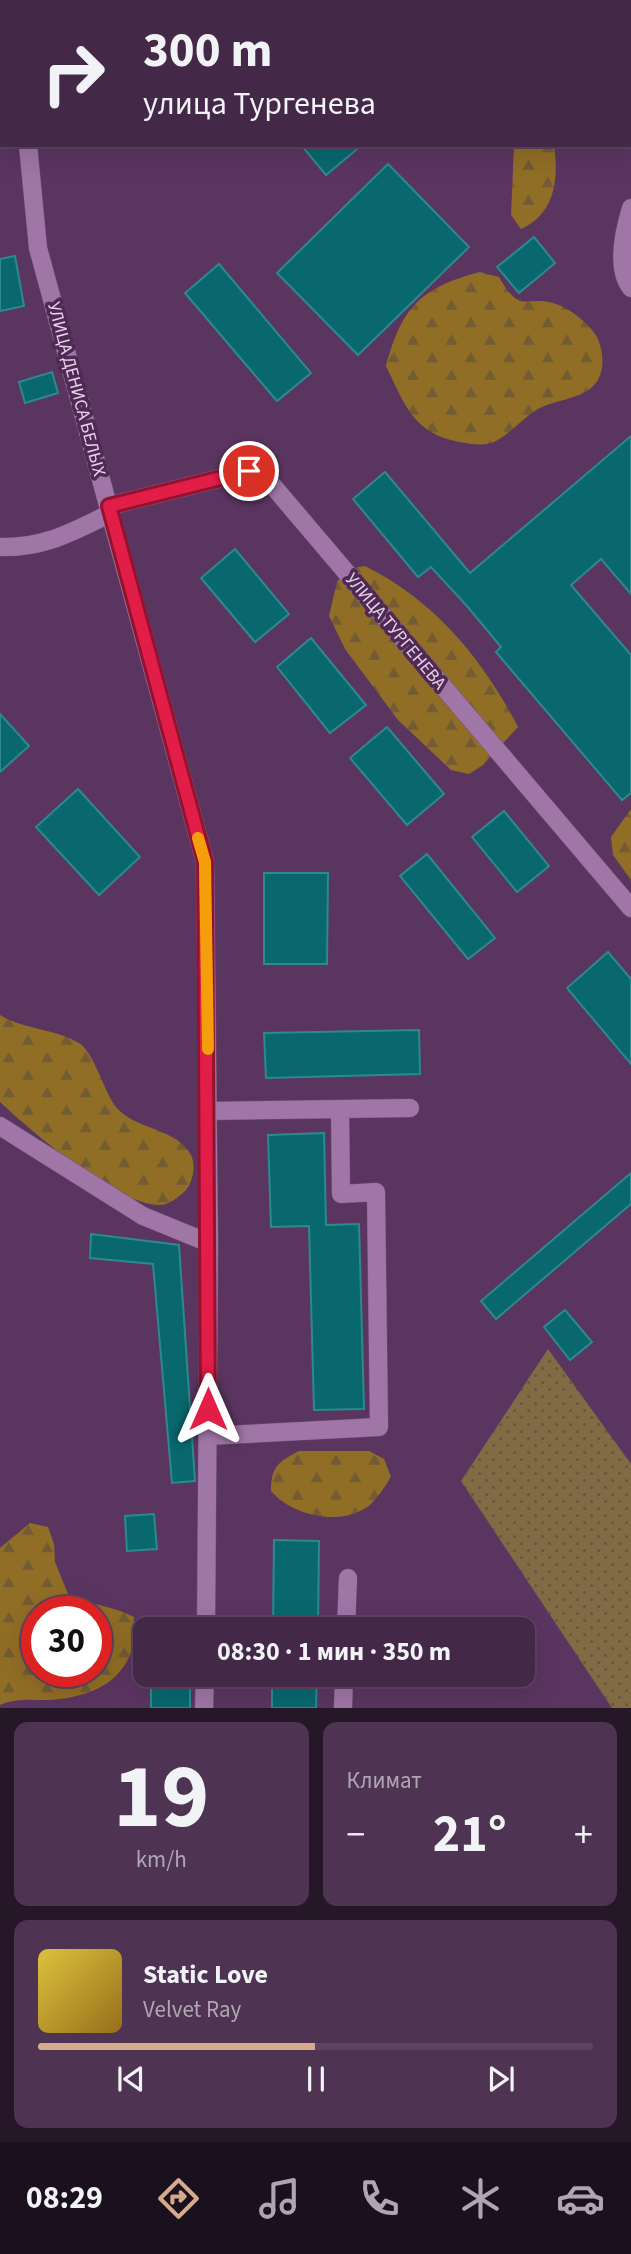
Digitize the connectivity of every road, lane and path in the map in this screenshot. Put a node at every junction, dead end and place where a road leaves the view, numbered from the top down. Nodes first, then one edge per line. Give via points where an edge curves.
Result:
1 (29, 147) edge
2 (631, 208) edge
3 (631, 288) edge
4 (110, 510) junction
5 (0, 547) edge
6 (631, 908) edge
7 (410, 1108) dead end
8 (340, 1109) junction
9 (208, 1111) junction
10 (0, 1126) edge
11 (209, 1243) junction
12 (208, 1436) junction
13 (348, 1578) dead end
14 (205, 1617) edge
15 (346, 1617) edge
16 (205, 1687) edge
17 (344, 1687) edge
18 (204, 1708) edge
19 (343, 1708) edge

1 - 4 street, УЛИЦА ДЕНИСА БЕЛЫХ via 38,248
2 - 3 street via 622,237 626,282
4 - 5 street, УЛИЦА ТУРГЕНЕВА via 52,541
4 - 6 street, УЛИЦА ТУРГЕНЕВА via 249,471 273,486
4 - 9 street, УЛИЦА ДЕНИСА БЕЛЫХ via 205,862
7 - 8 street
8 - 9 street
8 - 12 street via 341,1194 376,1192 379,1427
9 - 11 street, УЛИЦА ДЕНИСА БЕЛЫХ
10 - 11 street via 143,1216
11 - 12 street, УЛИЦА ДЕНИСА БЕЛЫХ
12 - 14 street, УЛИЦА ДЕНИСА БЕЛЫХ
13 - 15 street
16 - 18 street
17 - 19 street

